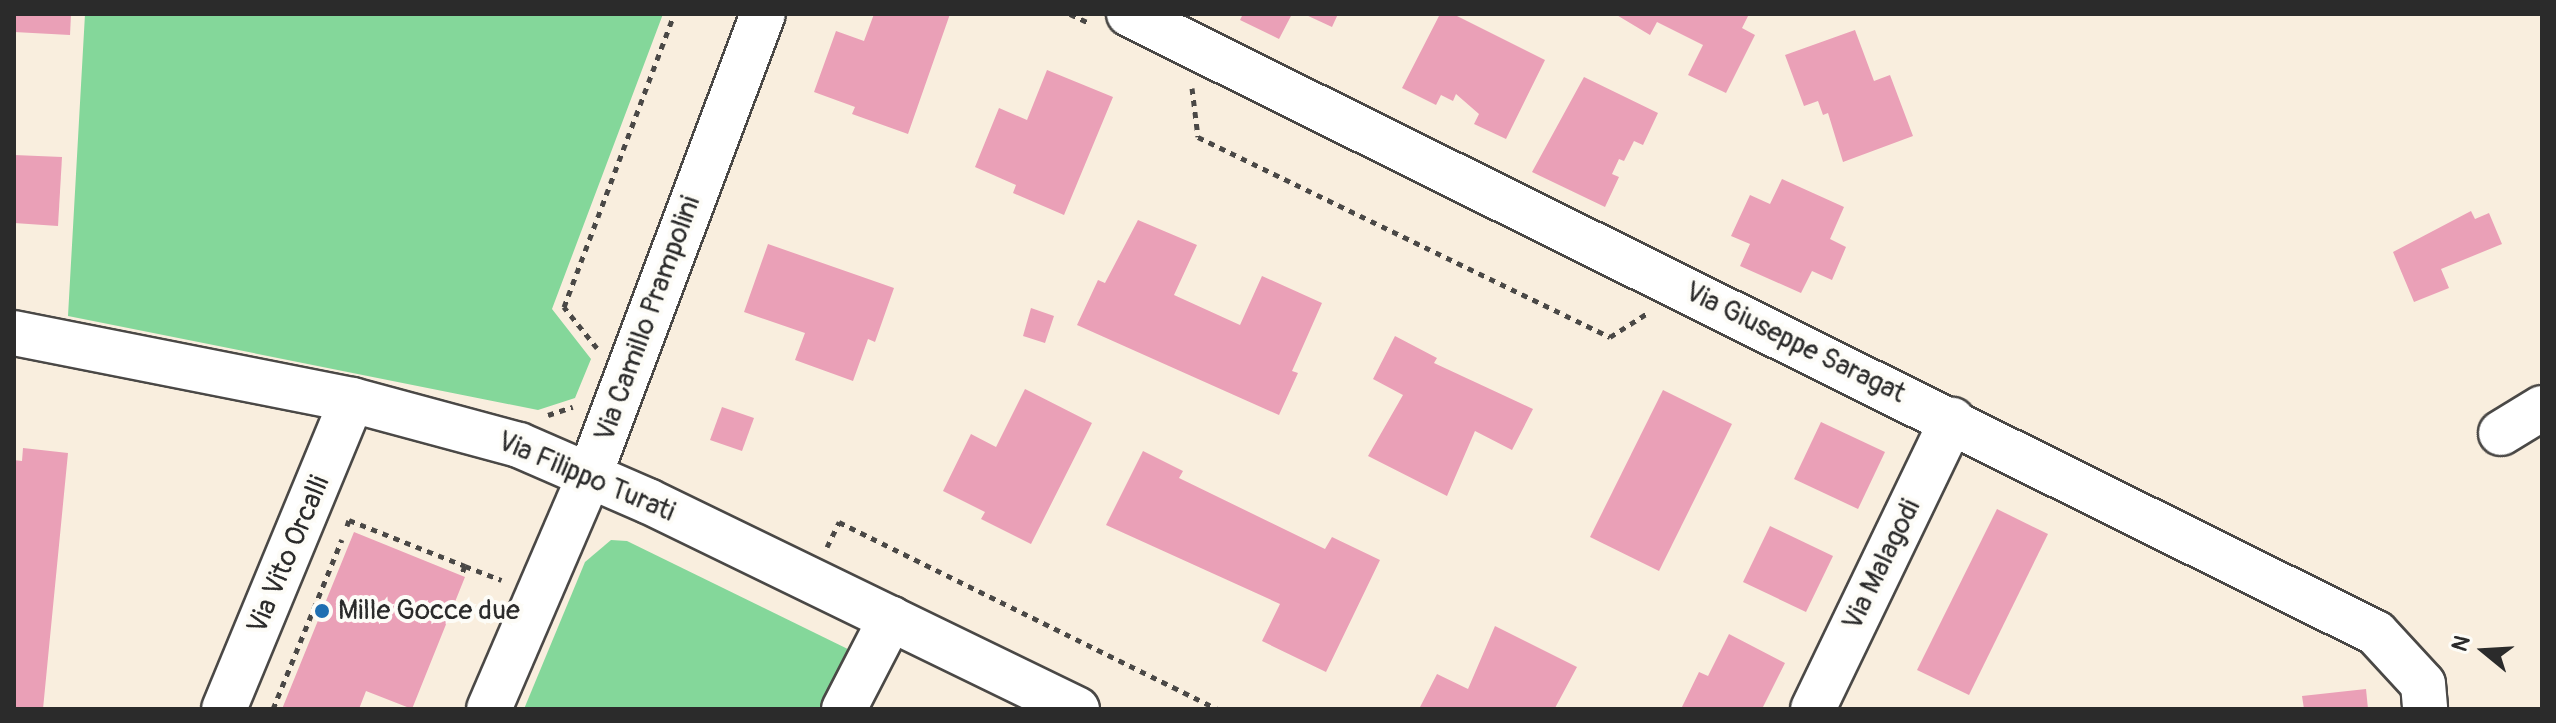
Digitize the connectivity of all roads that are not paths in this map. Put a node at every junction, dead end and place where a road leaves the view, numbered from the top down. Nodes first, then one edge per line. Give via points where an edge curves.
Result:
1 (763, 14) edge
2 (1113, 20) edge
3 (14, 333) edge
4 (352, 400) junction
5 (2542, 408) edge
6 (1952, 420) junction
7 (2501, 433) dead end
8 (590, 474) junction
9 (891, 618) junction
10 (224, 709) edge
11 (489, 709) edge
12 (844, 709) edge
13 (1077, 709) edge
14 (1813, 709) edge
15 (2425, 709) edge

1 - 8 street, Via Camillo Prampolini
2 - 6 street, Via Giuseppe Saragat
3 - 4 street, Via Filippo Turati
4 - 8 street, Via Filippo Turati via 519,445
4 - 10 street, Via Vito Orcalli
5 - 7 street
6 - 14 street, Via Malagodi
6 - 15 street, Via Giuseppe Saragat via 2376,633 2423,684
8 - 9 street, Via Filippo Turati
8 - 11 street, Via Camillo Prampolini
9 - 12 street
9 - 13 street, Via Filippo Turati

